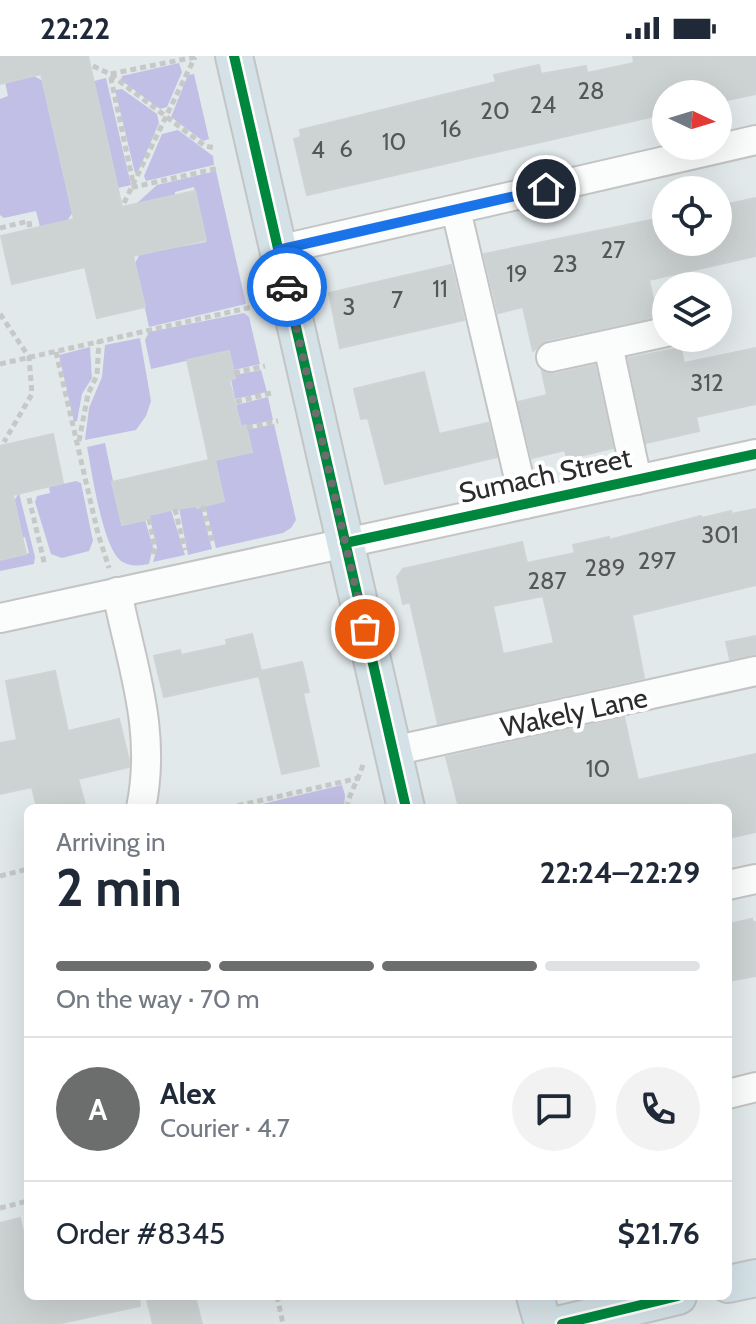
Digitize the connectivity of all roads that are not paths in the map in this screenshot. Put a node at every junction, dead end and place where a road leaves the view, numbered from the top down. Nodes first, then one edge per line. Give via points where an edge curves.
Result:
1 (234, 56) edge
2 (756, 140) edge
3 (456, 210) junction
4 (278, 250) junction
5 (652, 335) edge
6 (608, 345) junction
7 (551, 357) dead end
8 (756, 454) edge
9 (637, 480) junction
10 (525, 504) junction
11 (345, 543) junction
12 (117, 592) junction
13 (0, 618) edge
14 (756, 671) edge
15 (378, 755) junction
16 (142, 804) edge
17 (404, 804) edge
18 (756, 879) edge
19 (732, 884) edge
20 (756, 1087) edge
21 (732, 1093) edge
22 (756, 1278) edge
23 (732, 1283) edge
24 (536, 1300) edge
25 (661, 1300) edge
26 (543, 1324) edge
27 (562, 1324) edge

1 - 4 main road
2 - 3 street
3 - 4 street
3 - 10 street
4 - 11 main road
5 - 6 street
6 - 7 street
6 - 9 street
8 - 9 street, Sumach Street
9 - 10 street, Sumach Street
10 - 11 street, Sumach Street
11 - 12 street, Sumach Street
11 - 15 main road
12 - 13 street, Sumach Street
12 - 16 street via 145,713 148,770
14 - 15 street, Wakely Lane
15 - 17 main road
18 - 19 street
20 - 21 street
22 - 23 main road
24 - 26 main road
25 - 27 main road

